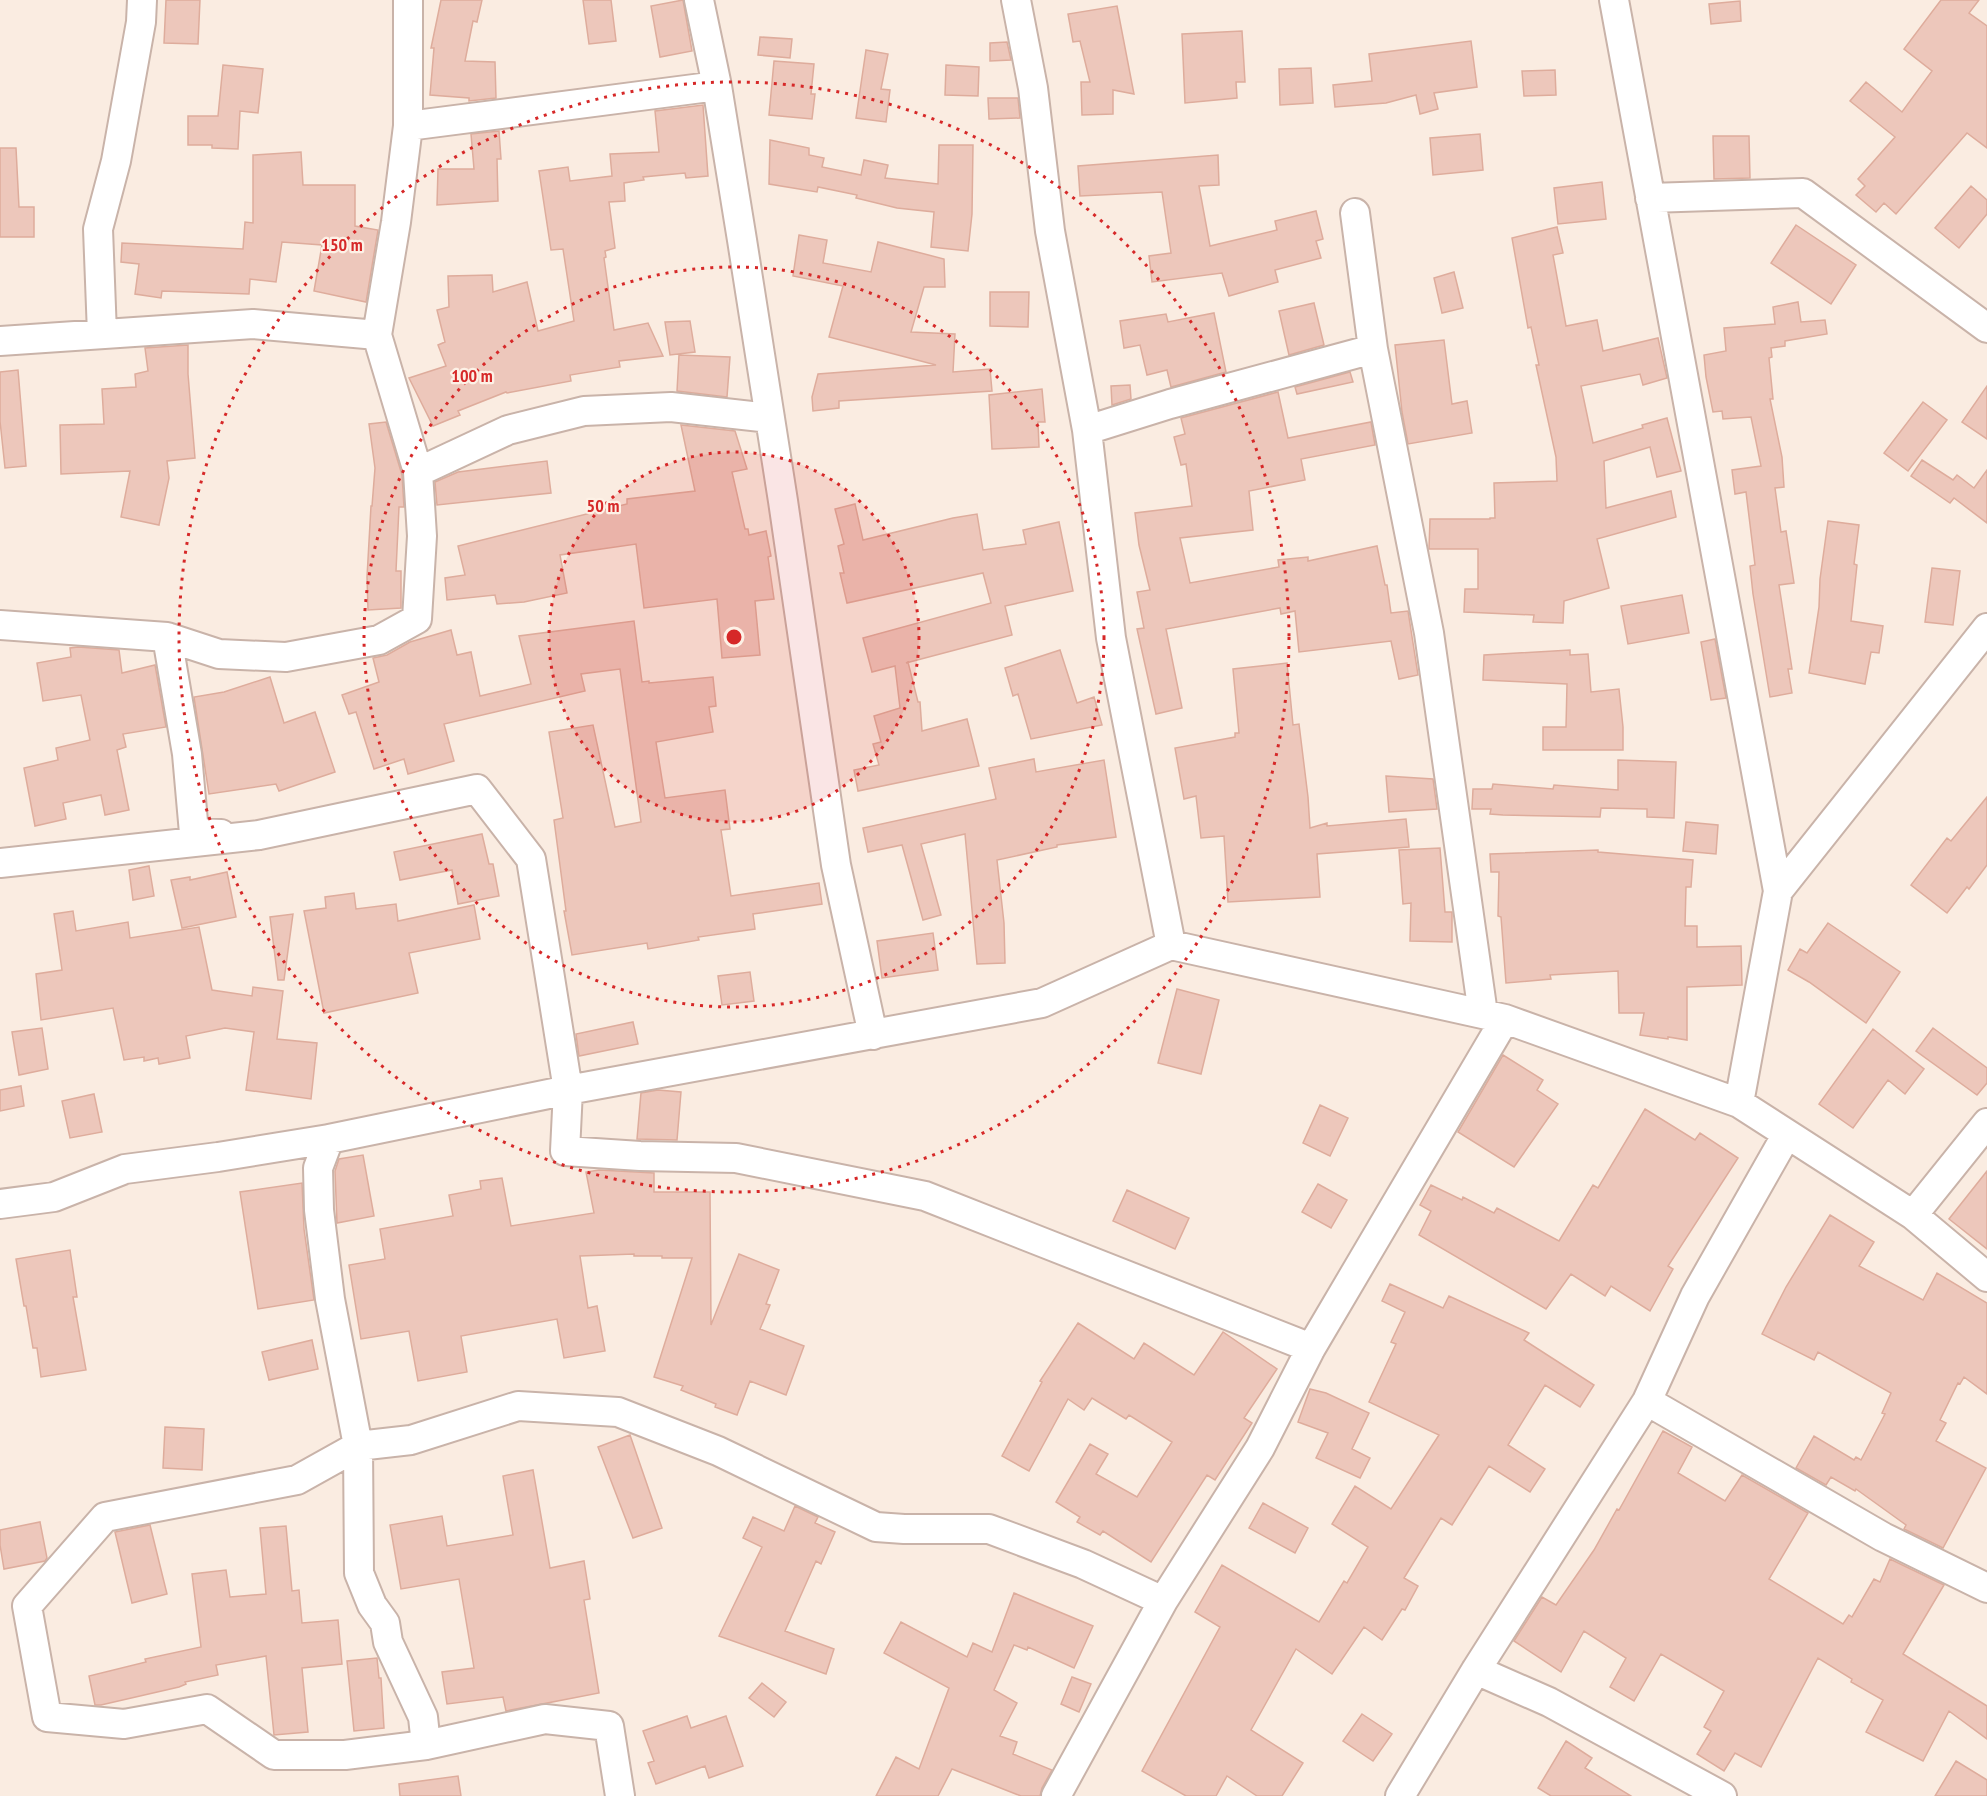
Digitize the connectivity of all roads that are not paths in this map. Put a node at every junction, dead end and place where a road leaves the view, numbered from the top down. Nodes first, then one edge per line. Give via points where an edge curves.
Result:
1 (142, 0) edge
2 (408, 0) edge
3 (699, 0) edge
4 (1016, 0) edge
5 (1614, 0) edge
6 (717, 86) junction
7 (408, 126) junction
8 (1650, 198) junction
9 (1355, 213) dead end
10 (1987, 328) edge
11 (102, 334) junction
12 (378, 335) junction
13 (0, 341) edge
14 (1373, 349) junction
15 (770, 418) junction
16 (1088, 430) junction
17 (418, 472) junction
18 (0, 625) edge
19 (1987, 628) edge
20 (167, 637) junction
21 (259, 835) junction
22 (0, 863) edge
23 (1778, 891) junction
24 (1171, 945) junction
25 (1494, 1016) junction
26 (873, 1035) junction
27 (568, 1090) junction
28 (1739, 1103) junction
29 (1987, 1123) edge
30 (1787, 1134) junction
31 (330, 1139) junction
32 (0, 1204) edge
33 (1913, 1215) junction
34 (1987, 1277) edge
35 (1311, 1348) junction
36 (1647, 1401) junction
37 (358, 1446) junction
38 (1987, 1588) edge
39 (1163, 1601) junction
40 (1476, 1670) junction
41 (426, 1745) junction
42 (620, 1796) edge
43 (1056, 1796) edge
44 (1400, 1796) edge
45 (1722, 1796) edge

1 - 11 street via 116,161 98,230
2 - 7 street
3 - 6 street
4 - 16 street via 1033,88 1050,231
5 - 8 street
6 - 7 street
6 - 15 street
7 - 12 street
8 - 10 street via 1803,193
8 - 23 street
9 - 14 street
11 - 12 street via 253,324
11 - 13 street
12 - 17 street
14 - 16 street
14 - 25 street via 1430,633
15 - 17 street via 671,407 585,411 508,430
15 - 26 street via 836,865
16 - 24 street via 1112,638
17 - 20 street via 422,536 417,619 379,640 286,657 219,654
18 - 20 street
19 - 23 street
20 - 21 street via 187,754 194,834
21 - 22 street
21 - 27 street via 477,789 531,859
23 - 28 street
24 - 25 street
24 - 26 street via 1042,1003
25 - 28 street
25 - 35 street
26 - 27 street
27 - 31 street
27 - 35 street via 566,1151 736,1158 925,1196
28 - 30 street
29 - 33 street
30 - 33 street
30 - 36 street via 1695,1296
31 - 32 street via 124,1169 54,1197
31 - 37 street via 318,1168 319,1210 330,1299
33 - 34 street
35 - 39 street via 1260,1448
36 - 38 street via 1884,1537
36 - 40 street
37 - 39 street via 411,1440 518,1406 618,1412 718,1450 876,1527 989,1529 1083,1564
37 - 41 street via 359,1573 372,1605 386,1623 388,1642 423,1717
37 - 41 street via 297,1480 105,1517 27,1606 47,1717 124,1724 207,1709 274,1755 345,1755
39 - 43 street
40 - 44 street
40 - 45 street via 1550,1702
41 - 42 street via 545,1719 609,1726

